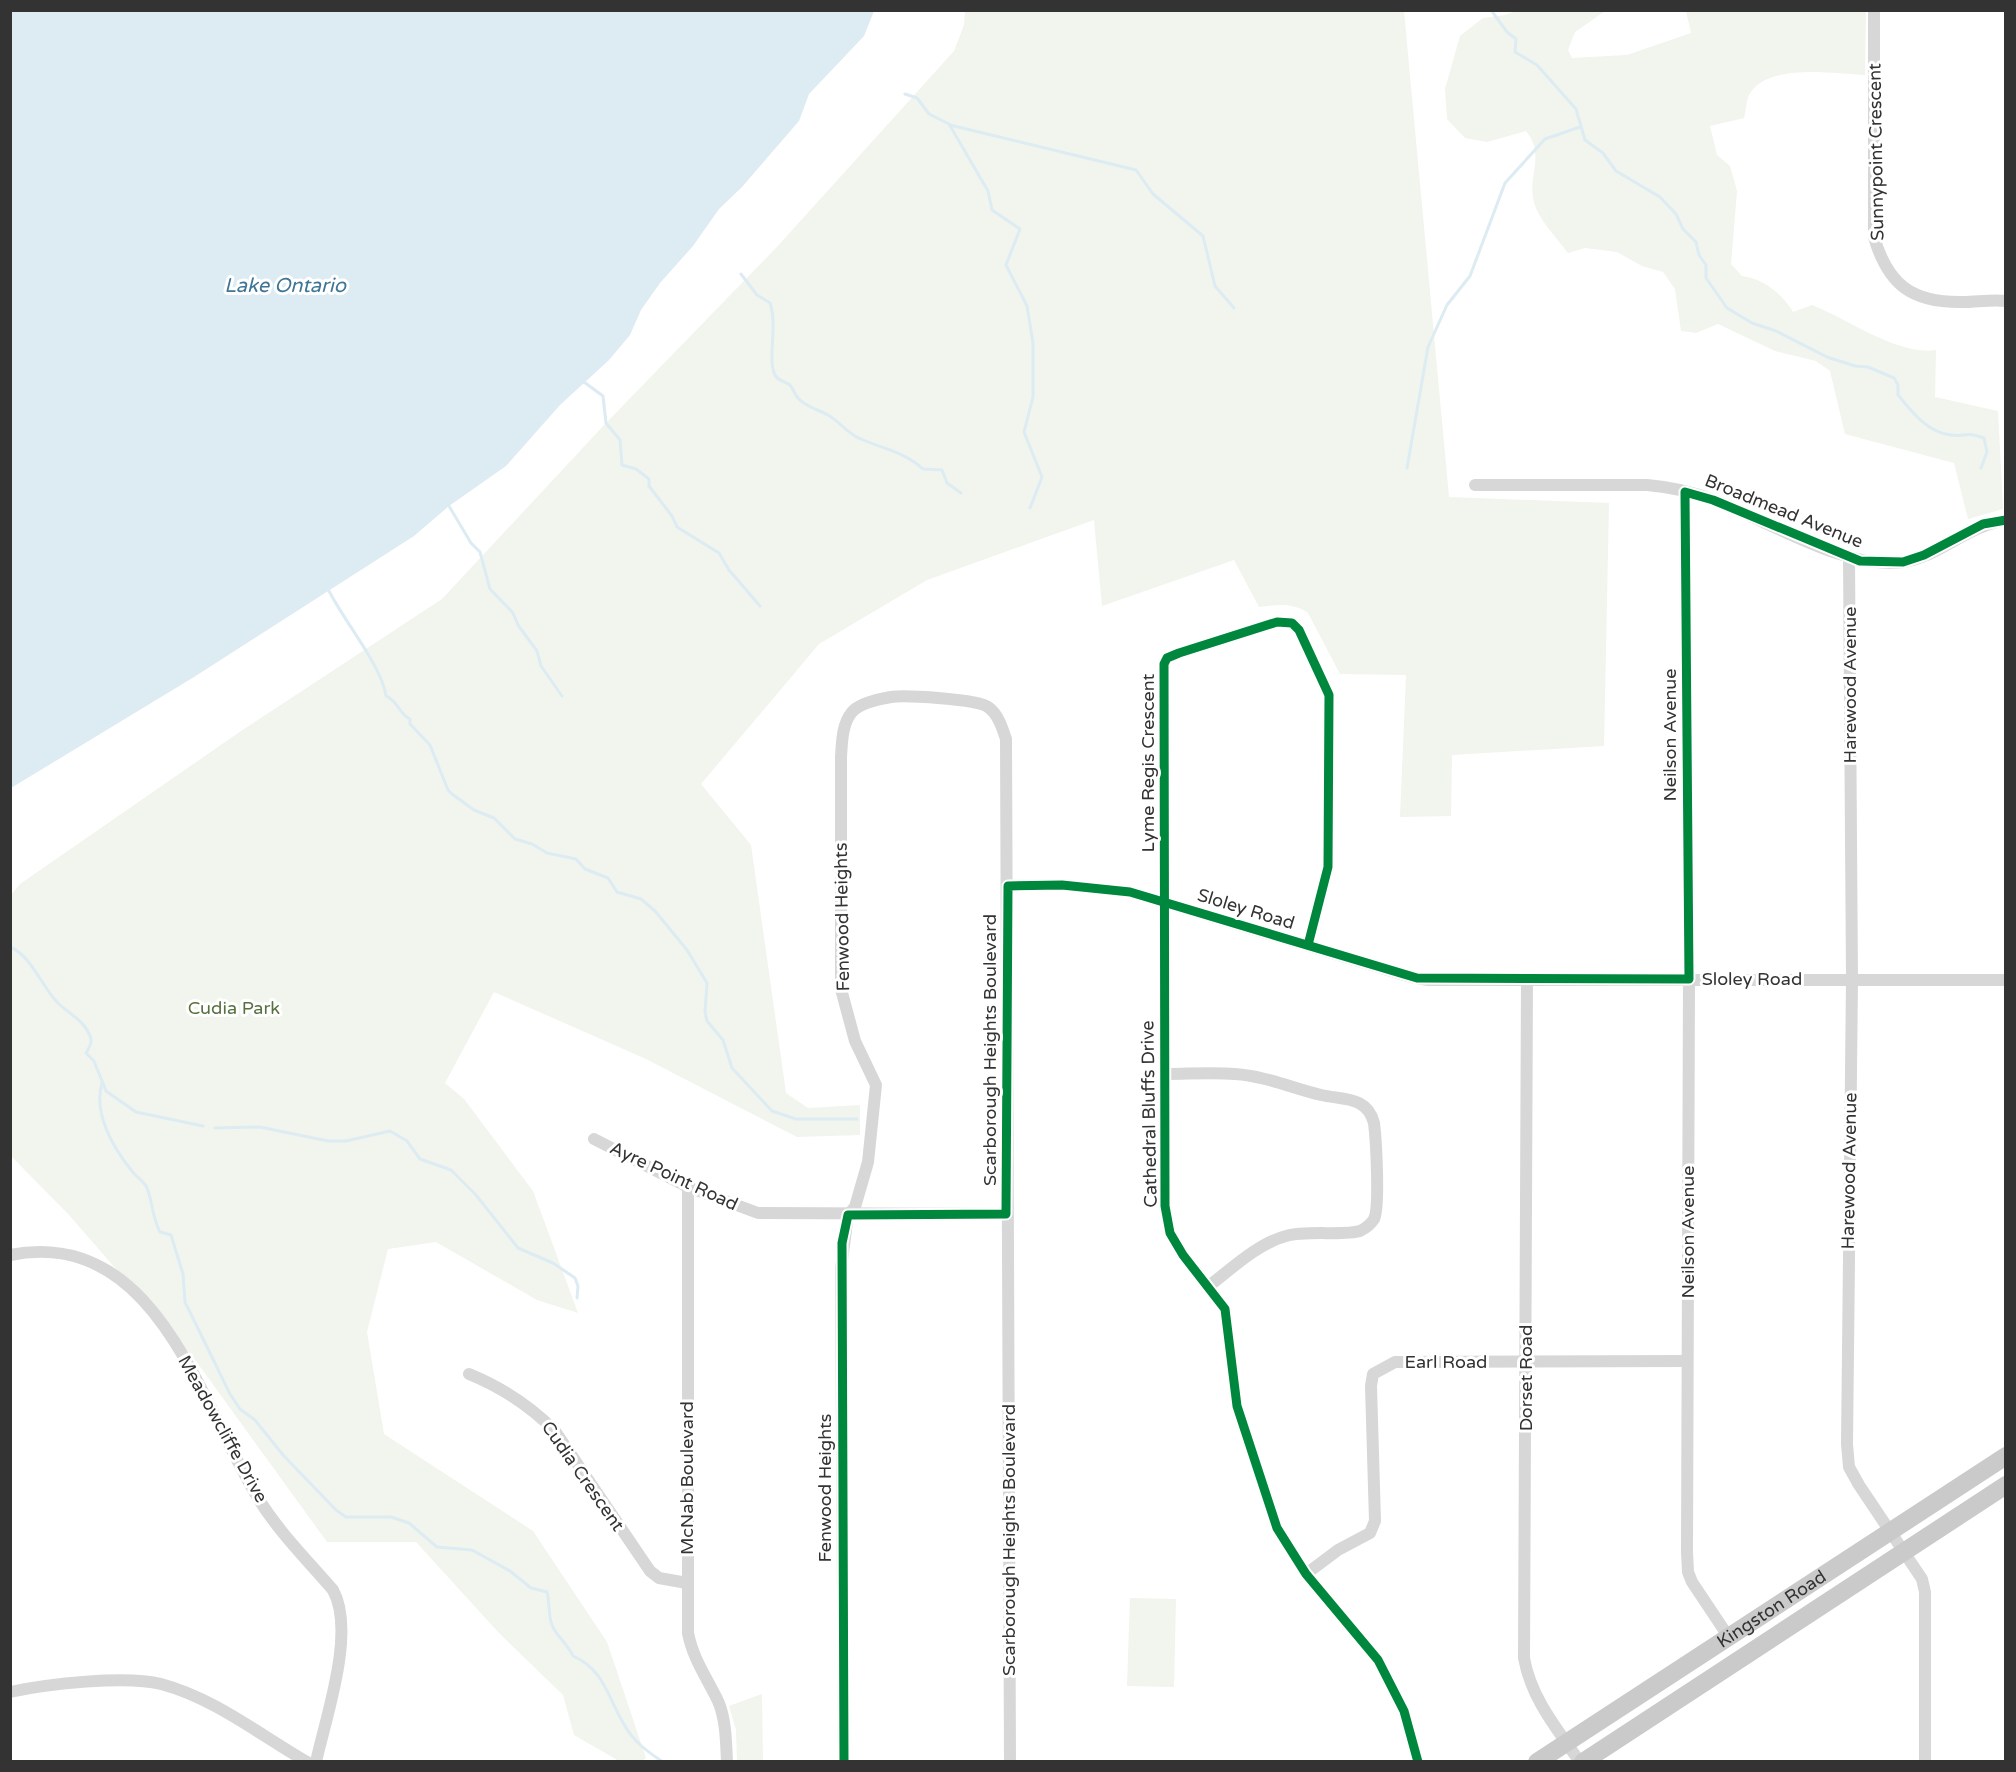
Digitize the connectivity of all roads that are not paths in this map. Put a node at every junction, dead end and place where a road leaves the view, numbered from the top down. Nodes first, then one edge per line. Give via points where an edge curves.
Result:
1 (1874, 10) edge
2 (2006, 301) edge
3 (1475, 485) dead end
4 (1685, 492) junction
5 (2006, 520) edge
6 (1849, 558) junction
7 (853, 710) joint
8 (1008, 886) junction
9 (1165, 902) junction
10 (1308, 945) junction
11 (1527, 978) junction
12 (1689, 978) junction
13 (1852, 979) junction
14 (2006, 980) edge
15 (1165, 1074) junction
16 (594, 1139) dead end
17 (688, 1187) junction
18 (1006, 1214) junction
19 (848, 1215) junction
20 (10, 1255) edge
21 (1209, 1286) junction
22 (1687, 1361) junction
23 (1526, 1362) junction
24 (469, 1374) dead end
25 (2006, 1456) edge
26 (2006, 1485) edge
27 (1890, 1531) junction
28 (1903, 1552) junction
29 (1306, 1574) junction
30 (687, 1583) junction
31 (1728, 1636) junction
32 (10, 1692) edge
33 (1566, 1742) junction
34 (307, 1761) edge
35 (316, 1761) edge
36 (727, 1761) edge
37 (844, 1761) edge
38 (1010, 1761) edge
39 (1418, 1761) edge
40 (1537, 1761) edge
41 (1581, 1761) edge
42 (1925, 1761) edge

1 - 2 street, Sunnypoint Crescent via 1874,237 1883,264 1897,284 1925,298
3 - 4 street, Broadmead Avenue via 1647,484
4 - 6 street, Broadmead Avenue via 1713,500
4 - 12 street, Neilson Avenue
5 - 6 street, Broadmead Avenue via 1983,524 1903,562
6 - 13 street, Harewood Avenue
7 - 8 street, Scarborough Heights Boulevard via 893,696 979,703 992,710 1006,738
7 - 19 street, Fenwood Heights via 845,726 841,757 841,989 855,1041 876,1085 868,1162 855,1206
8 - 9 street, Sloley Road via 1100,888
8 - 18 street, Scarborough Heights Boulevard
9 - 10 street, Sloley Road
9 - 10 street, Lyme Regis Crescent via 1163,674 1167,658 1259,627 1292,623 1299,630 1329,695 1328,867
9 - 15 street, Cathedral Bluffs Drive
10 - 11 street, Sloley Road via 1417,978
11 - 12 street, Sloley Road
11 - 23 street, Dorset Road
12 - 13 street, Sloley Road
12 - 22 street, Neilson Avenue
13 - 14 street, Sloley Road
13 - 27 street, Harewood Avenue via 1847,1444 1850,1467
15 - 21 street, Cathedral Bluffs Drive via 1165,1206 1170,1233
15 - 21 street via 1236,1074 1285,1083 1360,1101 1374,1123 1376,1203 1375,1218 1369,1225 1359,1231 1285,1236
16 - 17 street, Ayre Point Road
17 - 19 street, Ayre Point Road via 758,1213
17 - 30 street, McNab Boulevard
18 - 19 street, Ayre Point Road
18 - 38 street, Scarborough Heights Boulevard
19 - 37 street, Fenwood Heights via 840,1268
20 - 35 street, Meadowcliffe Drive via 43,1252 83,1259 111,1271 136,1292 193,1372 259,1499 333,1590 339,1607 340,1646
21 - 29 street, Cathedral Bluffs Drive via 1225,1309 1237,1406 1268,1505 1284,1542
22 - 23 street, Earl Road
22 - 31 street, Neilson Avenue via 1688,1572
23 - 29 street, Earl Road via 1395,1362 1373,1374 1376,1521 1370,1533
23 - 33 street, Dorset Road via 1524,1658 1533,1691
24 - 30 street, Cudia Crescent via 540,1416 555,1431 650,1571 659,1578
25 - 27 main road, Kingston Road
26 - 28 main road, Kingston Road
27 - 28 street, Harewood Avenue
27 - 31 main road, Kingston Road
28 - 41 main road, Kingston Road
28 - 42 street, Harewood Avenue via 1922,1579 1925,1592
29 - 39 street, Cathedral Bluffs Drive via 1378,1660 1404,1711
30 - 36 street, McNab Boulevard via 690,1642 719,1703
31 - 33 main road, Kingston Road
32 - 34 street via 116,1680 159,1683 195,1696
33 - 40 main road, Kingston Road
33 - 41 street, Dorset Road

